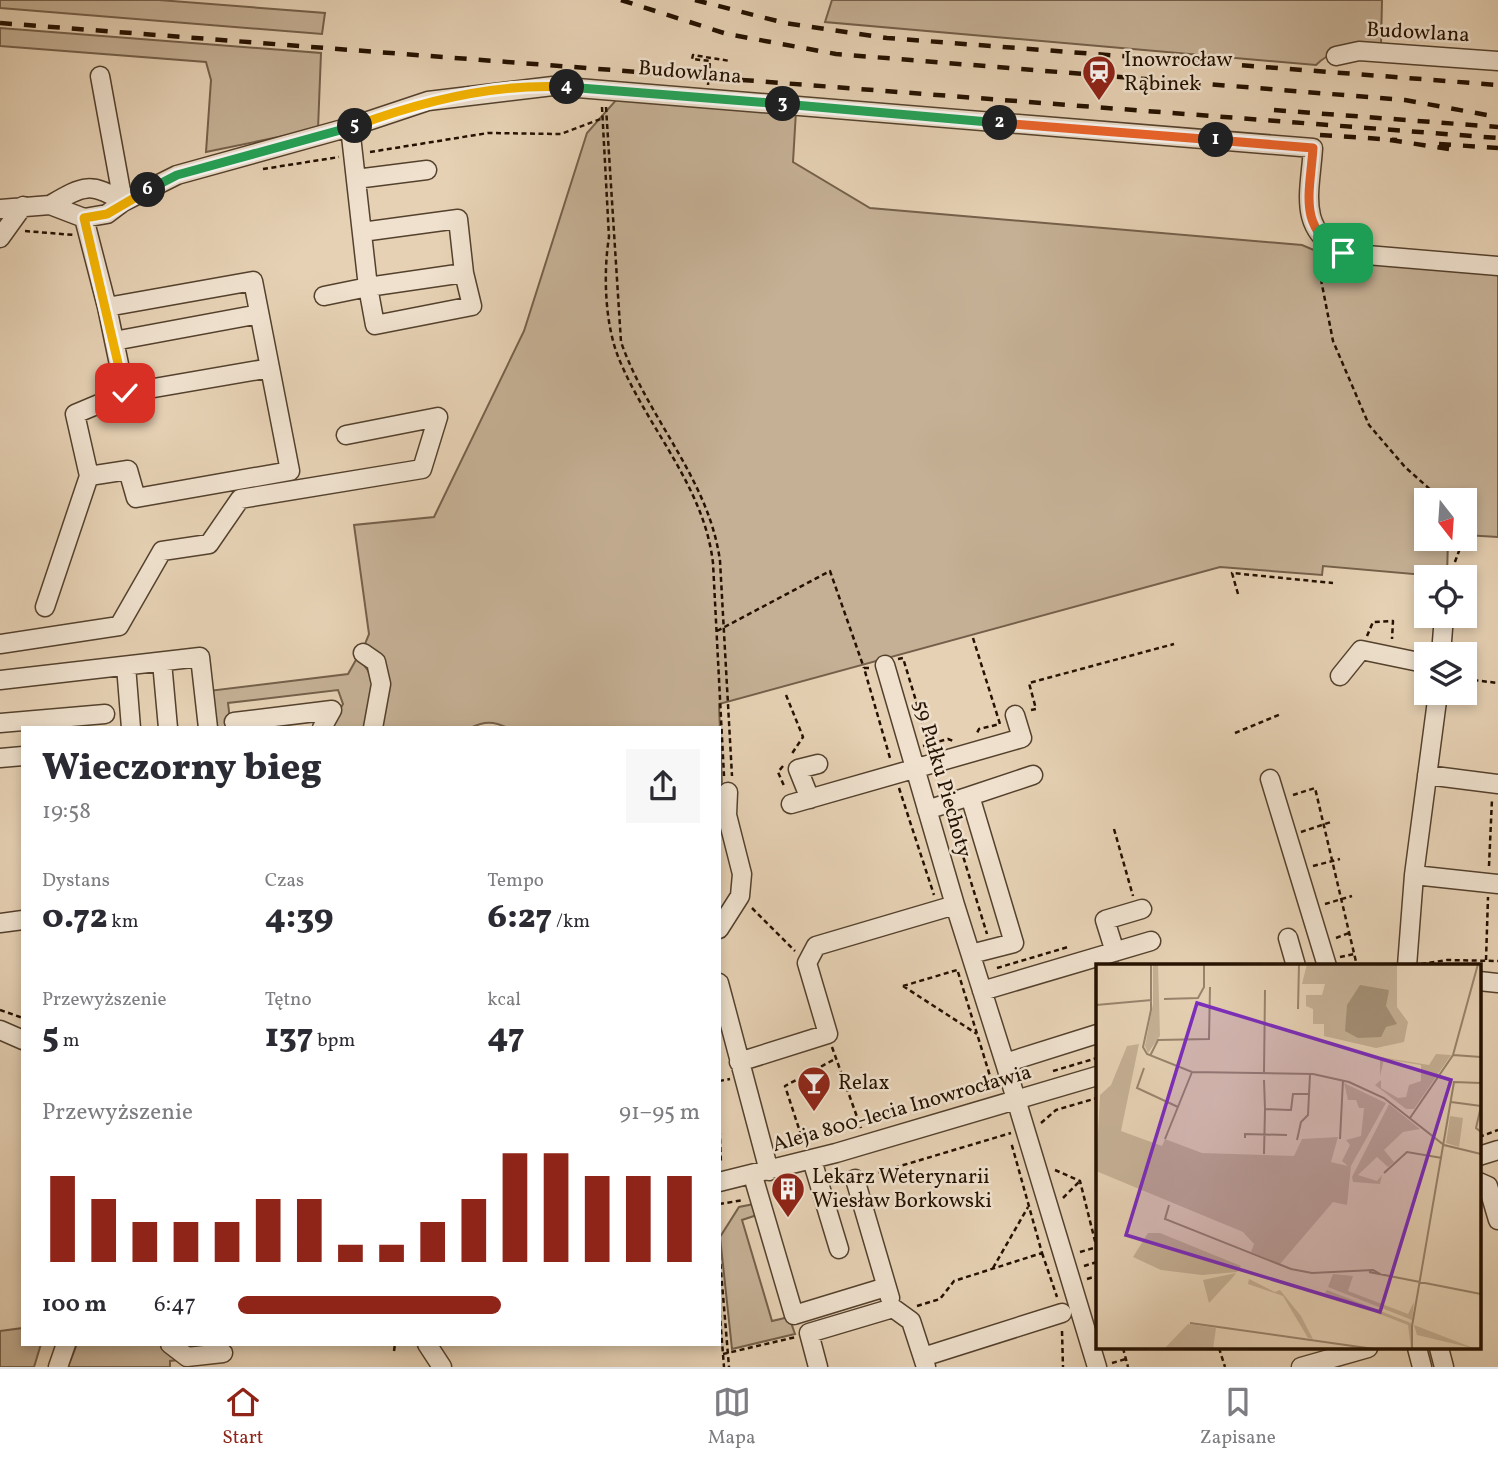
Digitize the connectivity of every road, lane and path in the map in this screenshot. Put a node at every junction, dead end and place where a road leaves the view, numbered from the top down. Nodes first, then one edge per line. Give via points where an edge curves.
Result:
1 (1336, 56) dead end
2 (730, 61) dead end
3 (1498, 61) edge
4 (100, 76) dead end
5 (717, 86) dead end
6 (603, 89) junction
7 (605, 118) junction
8 (351, 127) junction
9 (354, 154) junction
10 (262, 169) dead end
11 (427, 170) dead end
12 (356, 179) junction
13 (123, 202) junction
14 (50, 205) junction
15 (23, 206) junction
16 (0, 208) edge
17 (86, 226) junction
18 (1314, 230) junction
19 (362, 232) junction
20 (2, 235) edge
21 (1498, 266) edge
22 (464, 272) junction
23 (368, 287) junction
24 (324, 296) dead end
25 (107, 307) junction
26 (259, 314) junction
27 (114, 341) junction
28 (270, 368) junction
29 (125, 393) junction
30 (346, 435) dead end
31 (89, 476) junction
32 (1429, 488) edge
33 (1333, 583) dead end
34 (1238, 594) dead end
35 (45, 607) dead end
36 (724, 628) junction
37 (716, 632) junction
38 (973, 638) dead end
39 (0, 644) edge
40 (1174, 644) dead end
41 (1360, 650) junction
42 (363, 653) dead end
43 (1391, 656) junction
44 (1414, 661) edge
45 (162, 662) junction
46 (885, 665) dead end
47 (126, 666) junction
48 (864, 668) dead end
49 (1340, 676) dead end
50 (0, 680) edge
51 (1477, 681) edge
52 (1498, 683) edge
53 (786, 695) dead end
54 (1436, 705) edge
55 (105, 714) dead end
56 (1014, 715) joint
57 (1281, 715) dead end
58 (233, 722) dead end
59 (0, 723) edge
60 (131, 726) edge
61 (168, 726) edge
62 (208, 726) edge
63 (323, 726) edge
64 (373, 726) edge
65 (1235, 733) dead end
66 (974, 740) dead end
67 (960, 745) dead end
68 (910, 750) junction
69 (889, 754) dead end
70 (21, 756) edge
71 (0, 758) edge
72 (818, 764) dead end
73 (915, 769) junction
74 (1033, 775) dead end
75 (1427, 775) junction
76 (1270, 779) dead end
77 (1498, 784) edge
78 (728, 792) junction
79 (970, 796) junction
80 (810, 799) junction
81 (1276, 800) junction
82 (791, 804) joint
83 (928, 810) junction
84 (1331, 822) dead end
85 (1324, 825) junction
86 (1114, 829) dead end
87 (1287, 836) junction
88 (1340, 859) dead end
89 (1332, 861) junction
90 (1297, 871) junction
91 (1414, 875) junction
92 (1498, 884) edge
93 (740, 896) junction
94 (1352, 896) dead end
95 (1341, 900) junction
96 (947, 907) junction
97 (1308, 908) junction
98 (1139, 909) joint
99 (21, 920) edge
100 (0, 923) edge
101 (721, 926) edge
102 (1288, 938) dead end
103 (1151, 941) dead end
104 (1069, 947) dead end
105 (1115, 952) junction
106 (972, 960) junction
107 (1498, 961) edge
108 (807, 963) junction
109 (1295, 964) edge
110 (1326, 964) edge
111 (1357, 964) edge
112 (1407, 964) edge
113 (1420, 964) edge
114 (997, 968) dead end
115 (1480, 981) edge
116 (1498, 983) edge
117 (721, 991) edge
118 (982, 991) junction
119 (0, 1010) edge
120 (21, 1017) edge
121 (0, 1030) edge
122 (828, 1034) junction
123 (977, 1034) dead end
124 (1096, 1034) edge
125 (21, 1039) edge
126 (835, 1059) junction
127 (740, 1062) junction
128 (1005, 1063) junction
129 (1096, 1076) edge
130 (1096, 1098) edge
131 (1017, 1099) junction
132 (861, 1128) dead end
133 (1026, 1128) junction
134 (1498, 1130) edge
135 (1010, 1137) dead end
136 (1480, 1138) edge
137 (1498, 1150) edge
138 (808, 1152) junction
139 (1480, 1156) edge
140 (1036, 1161) junction
141 (721, 1173) edge
142 (761, 1173) junction
143 (855, 1179) joint
144 (1080, 1181) junction
145 (1480, 1182) edge
146 (820, 1186) junction
147 (759, 1197) junction
148 (721, 1204) edge
149 (1028, 1207) junction
150 (1051, 1211) junction
151 (1498, 1220) edge
152 (1096, 1244) edge
153 (1096, 1248) edge
154 (839, 1249) dead end
155 (1064, 1256) junction
156 (992, 1269) junction
157 (721, 1283) edge
158 (886, 1287) junction
159 (895, 1310) junction
160 (1062, 1313) dead end
161 (721, 1321) edge
162 (809, 1333) junction
163 (65, 1346) edge
164 (173, 1346) edge
165 (395, 1346) edge
166 (428, 1346) edge
167 (1124, 1350) edge
168 (1220, 1350) edge
169 (1361, 1350) edge
170 (1418, 1350) edge
171 (1440, 1350) edge
172 (394, 1352) dead end
173 (223, 1353) dead end
174 (725, 1354) junction
175 (924, 1362) edge
176 (58, 1367) edge
177 (442, 1367) edge
178 (726, 1367) edge
179 (818, 1367) edge
180 (1097, 1367) edge
181 (1128, 1367) edge
182 (1225, 1367) edge
183 (1301, 1367) edge
184 (1422, 1367) edge
185 (1444, 1367) edge

1 - 3 street, Budowlana via 1359,51
2 - 5 path via 693,55 692,59 710,61 708,86
4 - 13 street
6 - 7 path
6 - 8 street, Budowlana via 546,86 476,93 428,101
6 - 18 street, Budowlana via 1313,148 1309,211
7 - 9 path via 561,134 488,133
7 - 36 path via 621,342 708,508 720,561
7 - 37 path via 606,253 613,343 700,510 711,546
8 - 9 street
8 - 13 street, Budowlana via 177,175
9 - 10 path
9 - 12 street
11 - 12 street
12 - 19 street
13 - 14 street via 100,187 76,190
13 - 17 street, Budowlana
14 - 15 street
14 - 17 street
15 - 16 street
15 - 20 street
17 - 20 path
17 - 25 street
18 - 21 street via 1326,244 1343,253
18 - 32 path via 1333,341 1369,425
19 - 22 street via 458,219
19 - 23 street
22 - 23 street
22 - 23 street via 472,306 374,324
23 - 24 street
25 - 26 street via 253,281
25 - 27 street
26 - 27 street
26 - 28 street
27 - 29 street
28 - 29 street
28 - 31 street via 290,471 136,498 128,470
29 - 31 street via 75,414
30 - 39 street via 438,417 422,469 240,499 209,544 162,551 118,626
31 - 35 street
33 - 34 path via 1232,573
36 - 37 path
36 - 48 path via 830,571
36 - 78 path via 733,786
37 - 78 path
38 - 66 path via 1000,724 979,729
40 - 56 path via 1029,683 1036,709
41 - 43 street
41 - 43 path via 1373,622 1393,621
41 - 49 street
42 - 64 street via 376,662 381,684
43 - 44 street
45 - 47 street
45 - 61 street
45 - 62 street via 200,657
46 - 68 street, 59 Pułku Piechoty
47 - 50 street
47 - 60 street
51 - 52 path
53 - 82 path via 803,737 778,772
54 - 75 street
55 - 59 street
56 - 73 street via 1022,738
57 - 65 path
58 - 63 street via 332,710
67 - 68 path via 948,739
68 - 69 path
68 - 73 street, 59 Pułku Piechoty
70 - 71 street
72 - 80 street via 798,769
73 - 80 street
73 - 83 street, 59 Pułku Piechoty
74 - 79 street
75 - 77 street
75 - 91 street
76 - 81 street
78 - 93 street via 727,815 742,874
79 - 83 street
79 - 106 street via 1014,943
80 - 82 street
81 - 85 path via 1315,788
81 - 87 street
83 - 96 street, 59 Pułku Piechoty
84 - 85 path
85 - 87 path
85 - 89 path
86 - 98 path
87 - 90 street
88 - 89 path
89 - 90 path
89 - 95 path
90 - 97 street
91 - 92 street
91 - 112 street
93 - 101 street
93 - 108 path
94 - 95 path
95 - 97 path
95 - 111 path
96 - 106 street, 59 Pułku Piechoty
96 - 108 street via 816,946
97 - 110 street
98 - 105 street via 1105,920
99 - 100 street
102 - 109 street
103 - 105 street
104 - 114 path
105 - 118 street
106 - 118 street, 59 Pułku Piechoty
106 - 123 path via 903,986
107 - 113 path
108 - 122 street
115 - 116 street
117 - 127 street
118 - 128 street, 59 Pułku Piechoty
119 - 120 path
121 - 125 street
122 - 126 path
122 - 127 street
124 - 128 street
126 - 132 path
126 - 138 path via 785,1086
127 - 142 street
128 - 131 street, 59 Pułku Piechoty
129 - 131 street, Aleja 800-lecia Inowrocławia
130 - 133 path via 1056,1110
131 - 133 street, 59 Pułku Piechoty
131 - 138 street, Aleja 800-lecia Inowrocławia
133 - 140 street, 59 Pułku Piechoty
133 - 143 path
134 - 136 path
135 - 149 path
137 - 139 street
138 - 142 street, Aleja 800-lecia Inowrocławia
138 - 146 street
140 - 144 path
140 - 150 street, 59 Pułku Piechoty
141 - 142 street, Aleja 800-lecia Inowrocławia
142 - 147 street
143 - 158 street
144 - 150 path
144 - 152 path
145 - 151 street via 1488,1186
146 - 147 path
146 - 154 street
147 - 148 path
147 - 158 street via 794,1315
149 - 156 path
149 - 156 path via 1042,1254
150 - 155 street, 59 Pułku Piechoty
153 - 155 path
155 - 180 street, 59 Pułku Piechoty
156 - 159 path via 954,1281 940,1299
157 - 174 path
158 - 159 street
159 - 162 street
159 - 175 street via 911,1321
160 - 175 street
161 - 174 path
162 - 174 path
162 - 179 street
163 - 176 street
164 - 173 street via 187,1357
165 - 172 path
166 - 177 street
167 - 181 path
168 - 182 path
169 - 183 street
170 - 184 street
171 - 185 street
174 - 178 path

